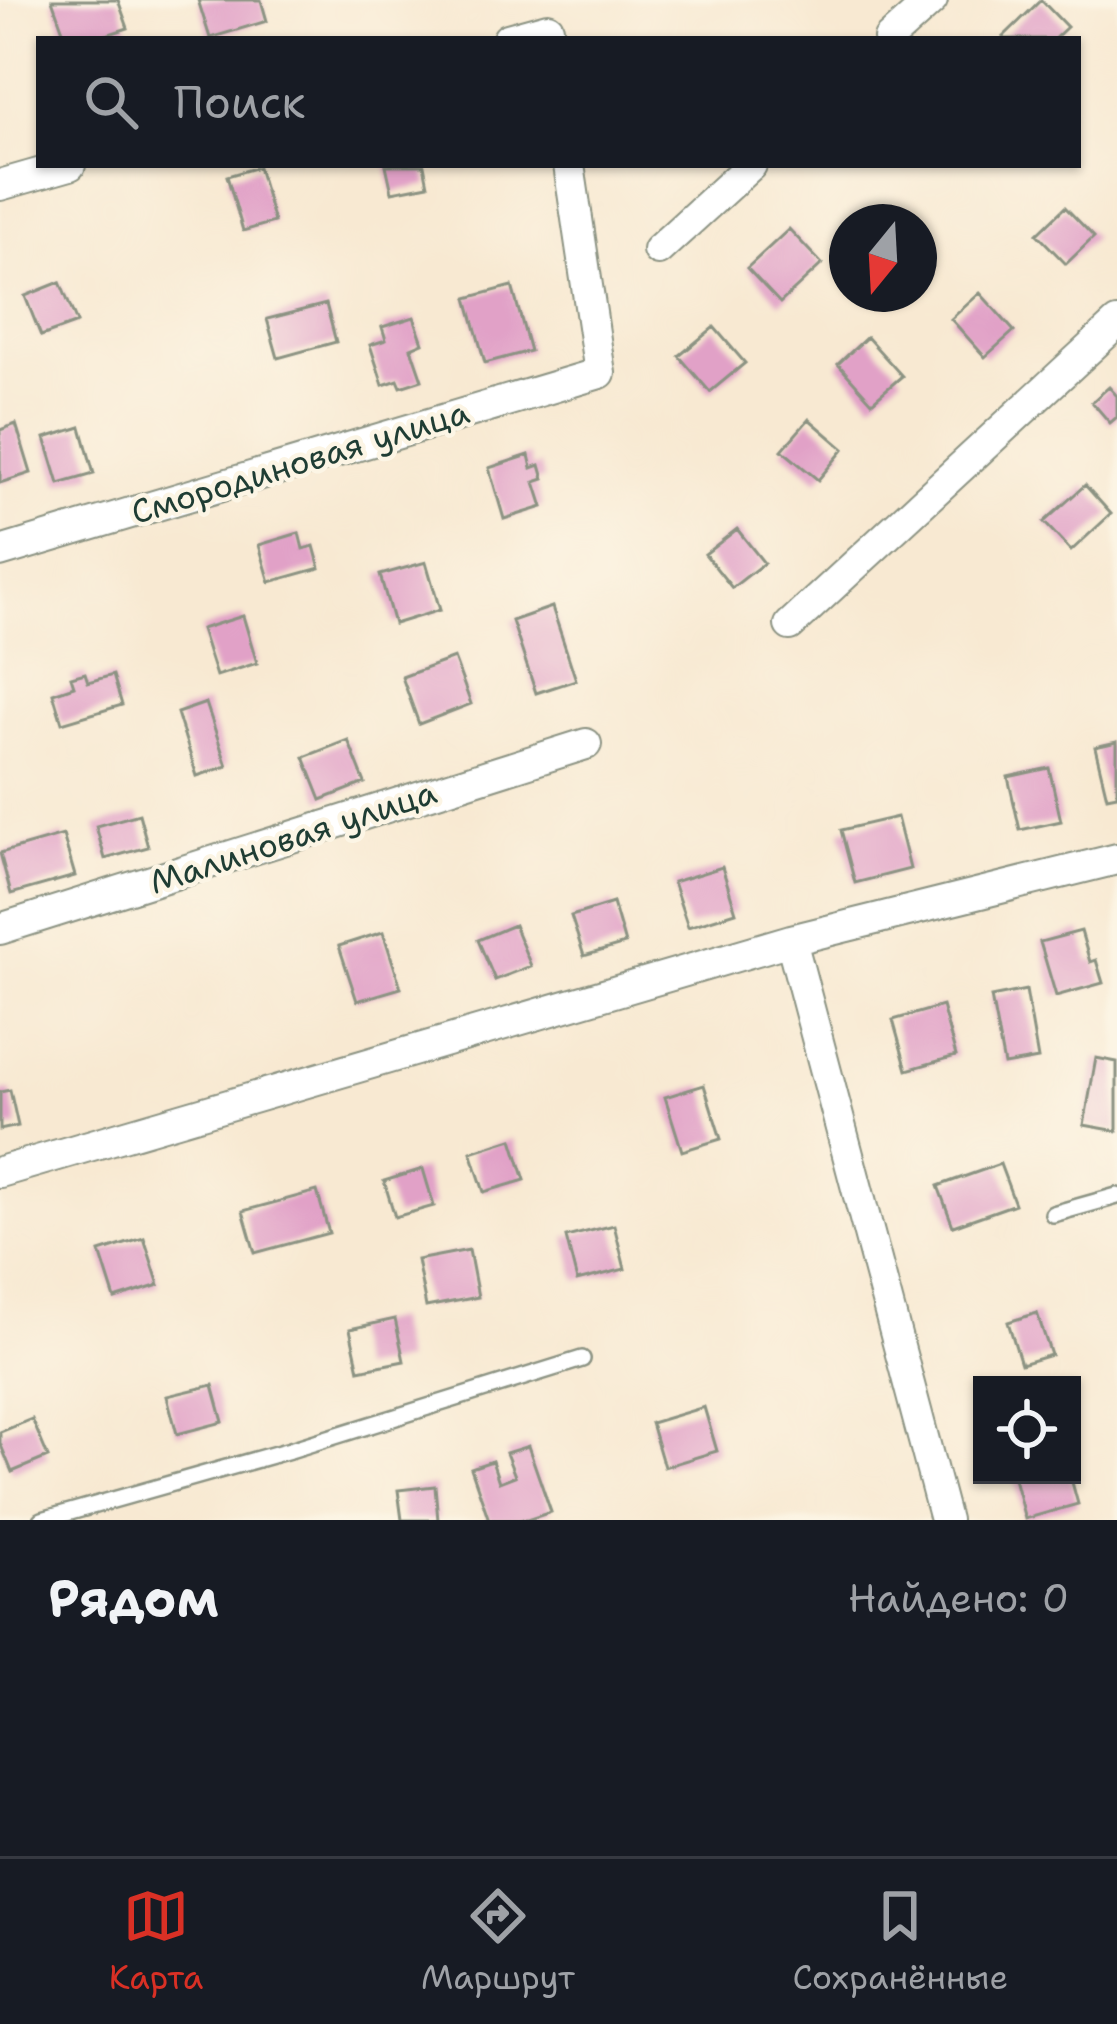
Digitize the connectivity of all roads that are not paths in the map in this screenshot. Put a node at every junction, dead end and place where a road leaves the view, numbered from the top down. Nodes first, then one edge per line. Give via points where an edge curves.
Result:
1 (932, 0) edge
2 (547, 22) edge
3 (515, 36) edge
4 (892, 36) edge
5 (60, 168) edge
6 (569, 168) edge
7 (748, 168) edge
8 (0, 185) edge
9 (658, 250) dead end
10 (1117, 323) edge
11 (0, 552) edge
12 (790, 626) dead end
13 (586, 744) dead end
14 (1117, 859) edge
15 (0, 929) edge
16 (791, 940) junction
17 (0, 1172) edge
18 (1117, 1196) edge
19 (1053, 1214) dead end
20 (582, 1359) dead end
21 (42, 1520) edge
22 (945, 1520) edge

1 - 4 street
2 - 3 street
5 - 8 street
6 - 11 street, Смородиновая улица via 600,373
7 - 9 street
10 - 12 street
13 - 15 street, Малиновая улица
14 - 16 street
16 - 17 street
16 - 22 street
18 - 19 lane
20 - 21 lane

